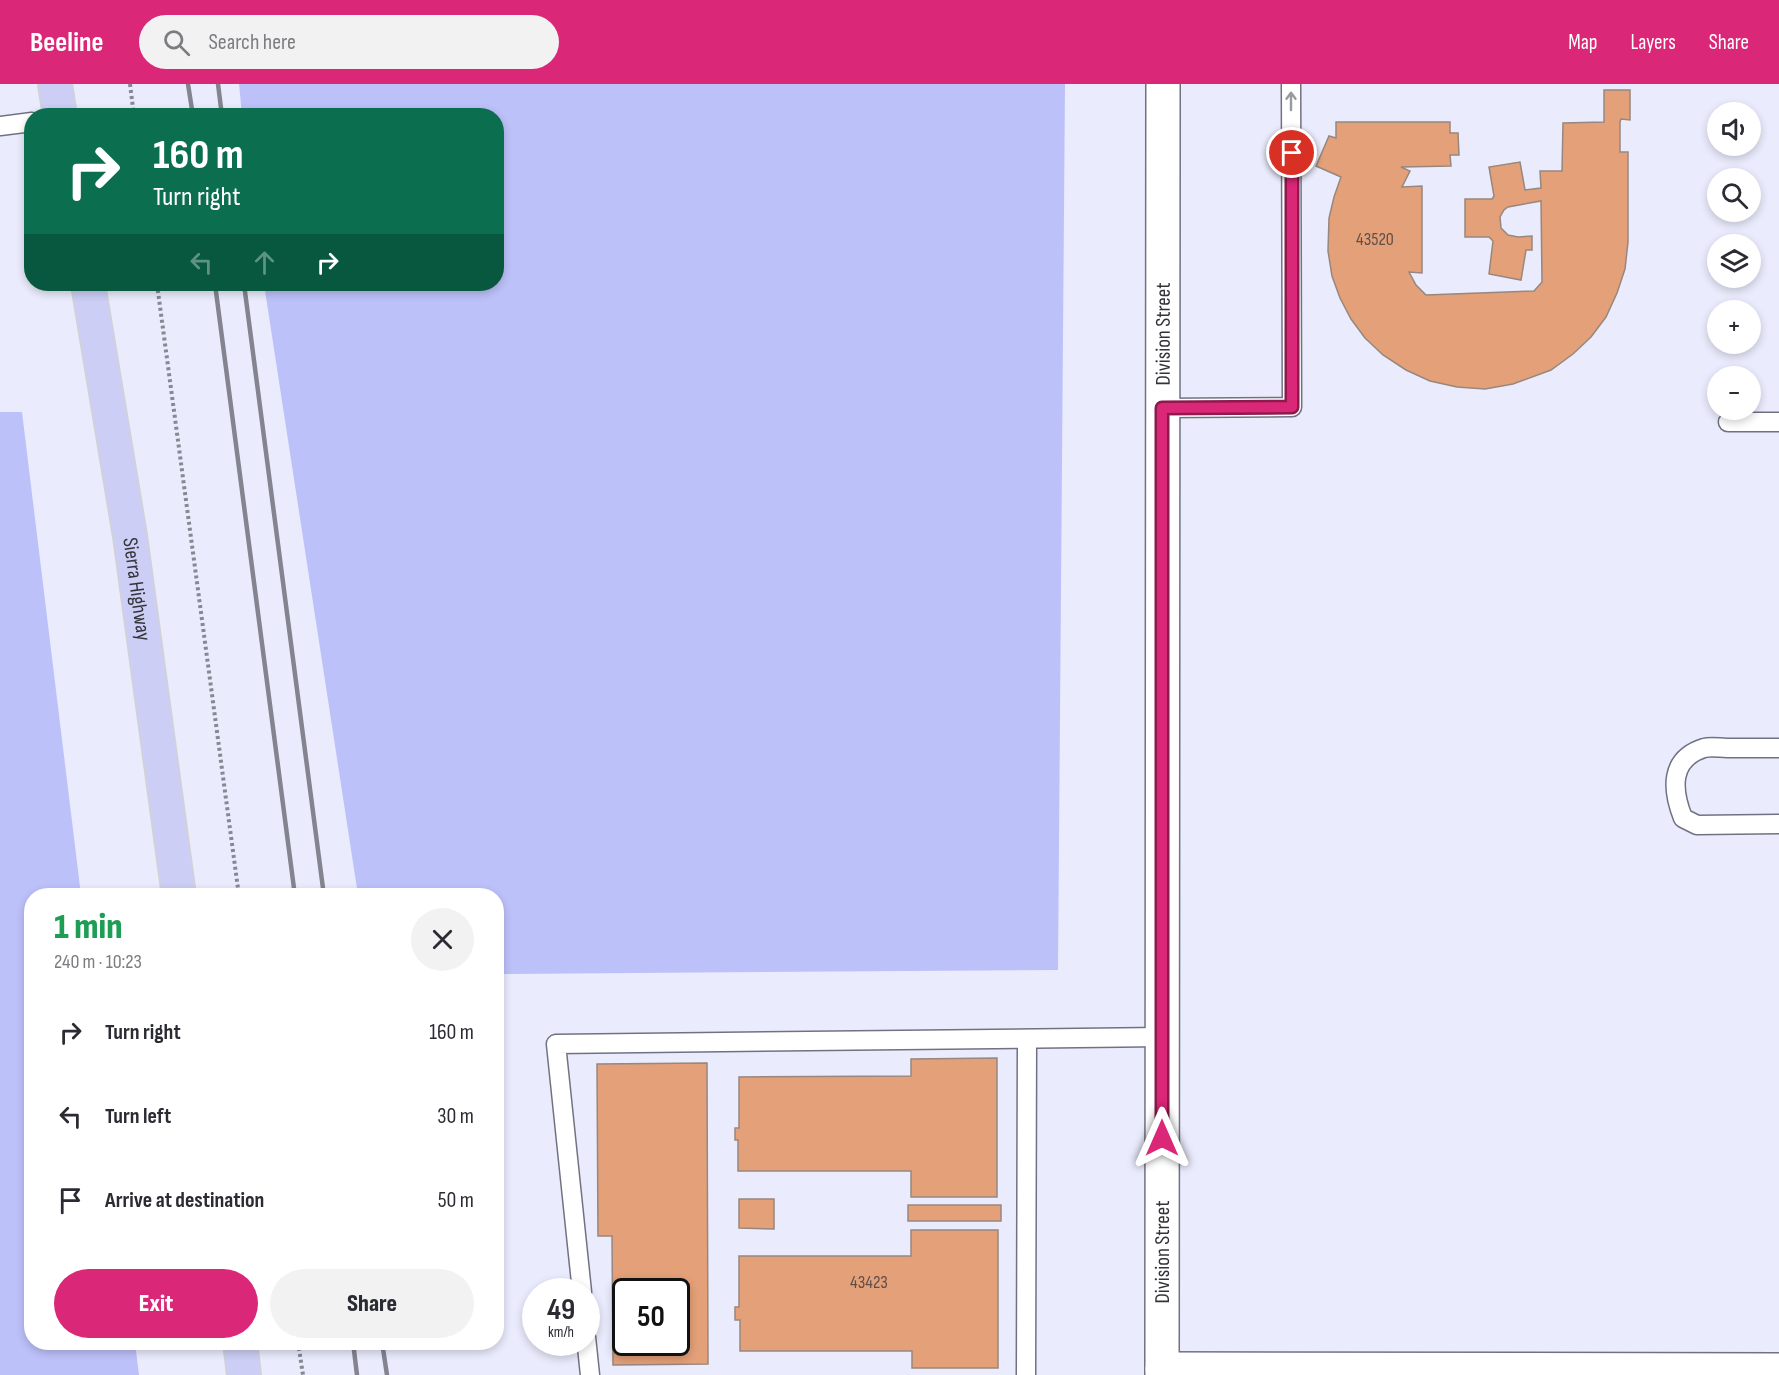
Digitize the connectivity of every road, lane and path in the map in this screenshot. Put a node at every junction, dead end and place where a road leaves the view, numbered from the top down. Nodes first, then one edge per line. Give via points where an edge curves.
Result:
1 (55, 84) edge
2 (130, 84) edge
3 (1163, 84) edge
4 (1292, 84) edge
5 (59, 108) edge
6 (133, 108) edge
7 (24, 123) edge
8 (0, 126) edge
9 (89, 291) edge
10 (158, 291) edge
11 (1162, 408) junction
12 (1728, 422) dead end
13 (1779, 422) edge
14 (1779, 748) edge
15 (1779, 824) edge
16 (178, 888) edge
17 (237, 888) edge
18 (1162, 1037) junction
19 (1027, 1039) junction
20 (581, 1278) edge
21 (241, 1350) edge
22 (299, 1350) edge
23 (588, 1356) edge
24 (1779, 1370) edge
25 (1156, 1373) edge
26 (244, 1375) edge
27 (303, 1375) edge
28 (590, 1375) edge
29 (1026, 1375) edge

1 - 5 main road
2 - 6 path
3 - 11 main road, Division Street
11 -> 4 lane via 1292,407
7 - 8 lane
9 - 16 main road, Sierra Highway via 130,536
10 - 17 path
11 - 18 main road, Division Street
12 - 13 lane
14 - 15 lane via 1706,747 1679,765 1676,791 1683,818 1697,825
18 - 19 lane
18 - 25 main road, Division Street
19 - 20 lane via 556,1044
19 - 29 lane
21 - 26 main road
22 - 27 path
23 - 28 lane
24 - 25 main road

